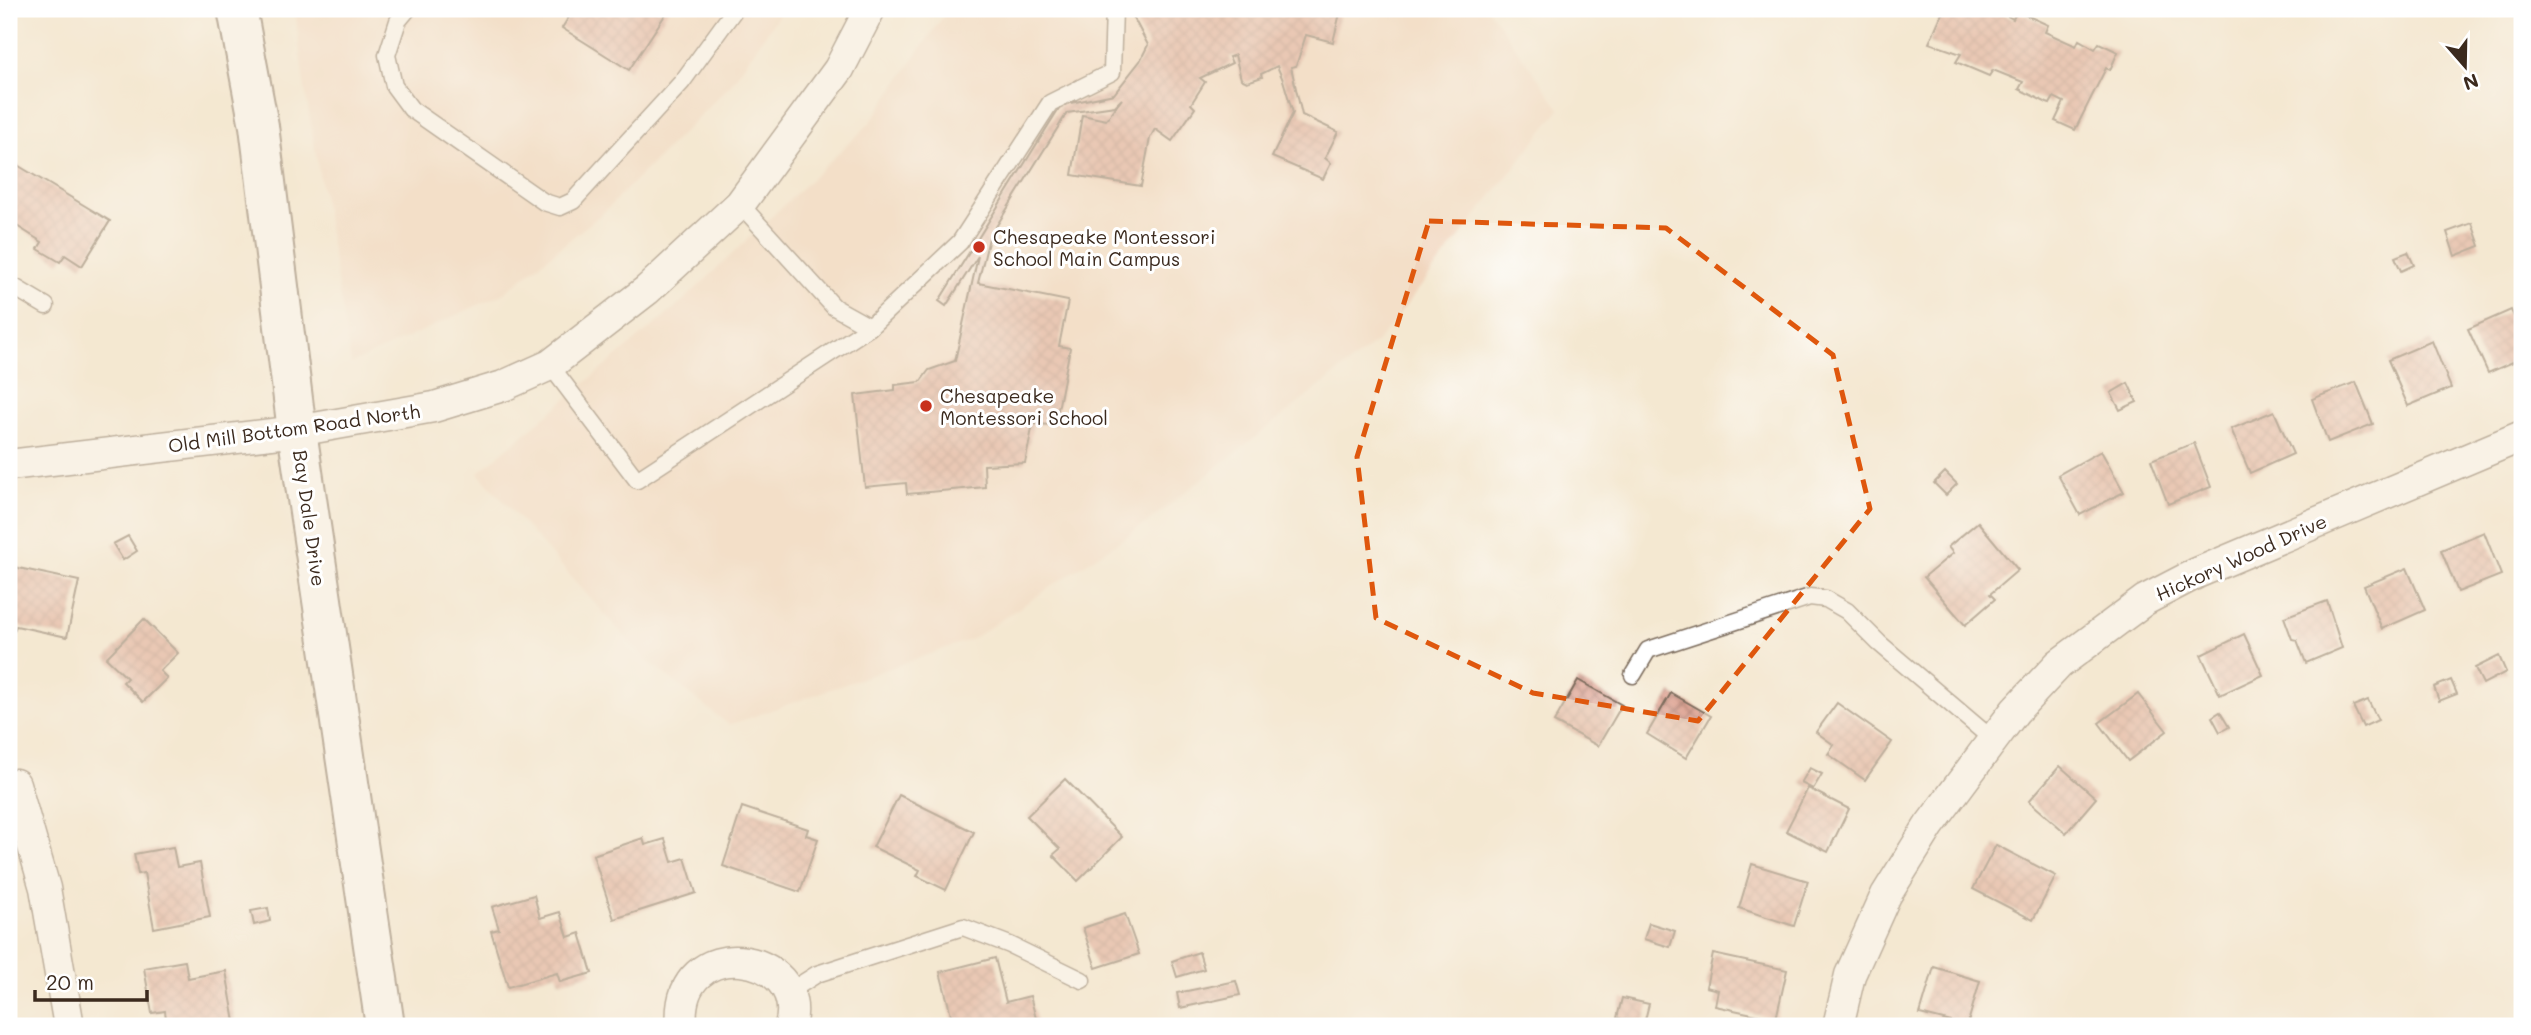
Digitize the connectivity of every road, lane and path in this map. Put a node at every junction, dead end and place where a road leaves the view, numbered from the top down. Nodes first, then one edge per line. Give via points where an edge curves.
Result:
1 (237, 9) edge
2 (408, 9) edge
3 (735, 9) edge
4 (870, 9) edge
5 (1114, 9) edge
6 (740, 204) junction
7 (9, 284) edge
8 (46, 306) dead end
9 (870, 327) junction
10 (550, 365) junction
11 (297, 431) junction
12 (2522, 436) edge
13 (9, 465) edge
14 (1633, 675) dead end
15 (1993, 740) junction
16 (15, 784) dead end
17 (1082, 980) dead end
18 (787, 993) junction
19 (69, 1026) edge
20 (384, 1026) edge
21 (682, 1026) edge
22 (790, 1026) edge
23 (1838, 1026) edge

1 - 11 street, Bay Dale Drive via 259,126
2 - 3 lane via 398,20 387,55 394,86 411,109 544,202 560,206 573,201 682,82
4 - 6 street, Old Mill Bottom Road North via 839,69
5 - 9 lane via 1112,72 1049,103 960,242
6 - 9 lane via 834,307
6 - 10 street, Old Mill Bottom Road North via 647,290
7 - 8 lane
9 - 10 lane via 637,480
10 - 11 street, Old Mill Bottom Road North via 503,386 434,407
11 - 13 street, Old Mill Bottom Road North
11 - 20 street, Bay Dale Drive
12 - 15 street, Hickory Wood Drive via 2197,573 2145,600 2059,664
14 - 15 lane via 1648,650 1810,597 1826,598 1847,611
15 - 23 street, Hickory Wood Drive via 1929,826 1886,895 1850,975
16 - 19 street via 45,888
17 - 18 lane via 963,927 817,974
18 - 21 street via 777,976 762,965 744,959 725,960 697,975 685,991
18 - 22 street

